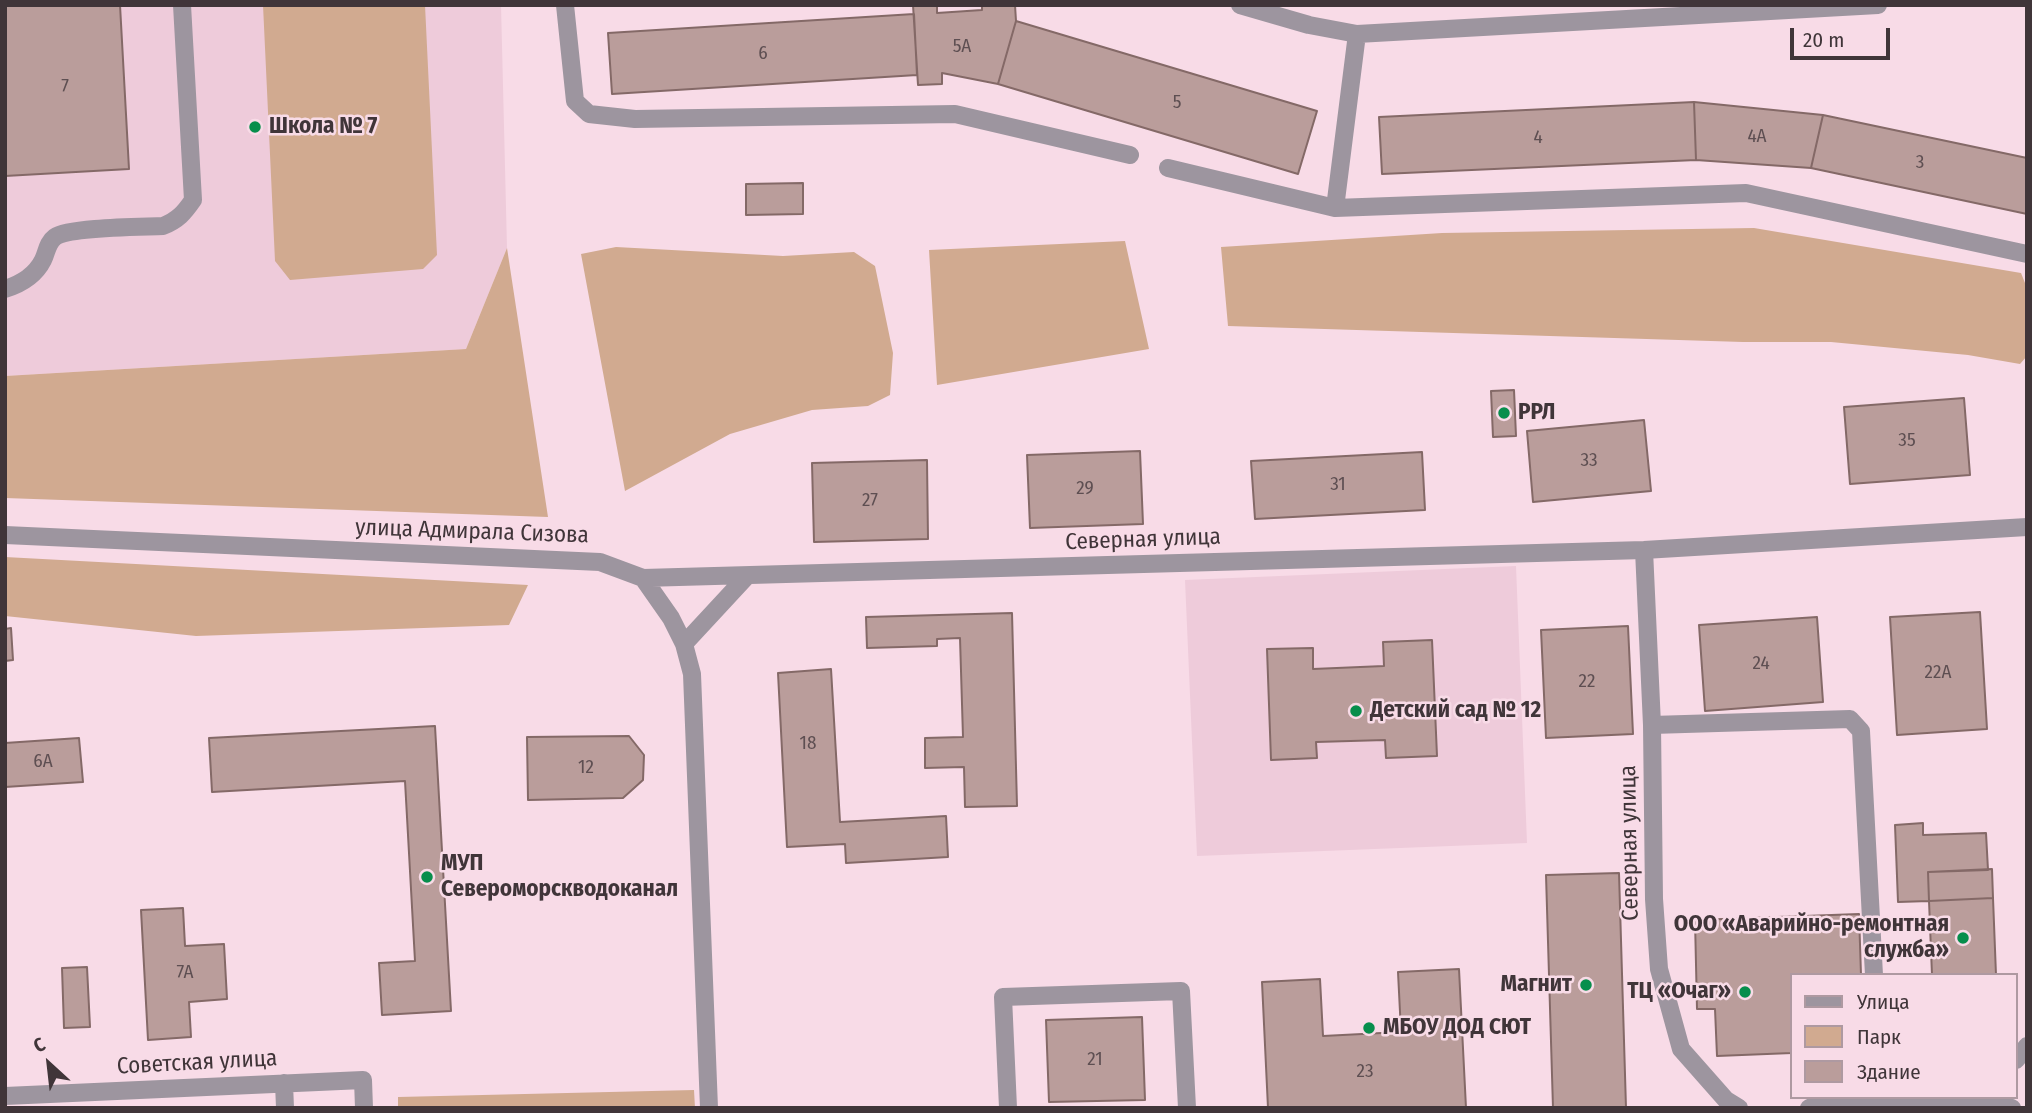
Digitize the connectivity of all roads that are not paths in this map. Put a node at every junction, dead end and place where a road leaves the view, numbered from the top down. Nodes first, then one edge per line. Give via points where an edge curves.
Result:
1 (182, 5) edge
2 (565, 5) edge
3 (1240, 5) edge
4 (1878, 5) edge
5 (1357, 34) junction
6 (1130, 155) dead end
7 (1168, 168) dead end
8 (1335, 208) junction
9 (2027, 254) edge
10 (5, 289) edge
11 (2027, 527) edge
12 (5, 535) edge
13 (1644, 550) junction
14 (747, 576) junction
15 (643, 579) junction
16 (684, 643) junction
17 (1652, 725) junction
18 (1874, 973) edge
19 (284, 1083) junction
20 (5, 1096) edge
21 (1829, 1099) edge
22 (1987, 1099) edge
23 (285, 1108) edge
24 (364, 1108) edge
25 (709, 1108) edge
26 (1008, 1108) edge
27 (1186, 1108) edge
28 (1739, 1108) edge
29 (1809, 1108) edge
30 (2012, 1108) edge

1 - 10 street via 193,200 177,220 163,226 73,231 55,237 32,276
2 - 6 street via 575,101 589,114 635,119 955,114
3 - 5 street
4 - 5 street
5 - 8 street
7 - 8 street
8 - 9 street via 1746,193
11 - 13 street, Северная улица
12 - 15 street, улица Адмирала Сизова via 600,562
13 - 14 street, Северная улица
13 - 17 street, Северная улица
14 - 15 street, Северная улица
14 - 16 street
15 - 16 street
16 - 25 street via 692,674
17 - 18 street via 1850,719 1861,731
17 - 28 street, Северная улица via 1659,969 1681,1049 1726,1100
19 - 20 street, Советская улица
19 - 23 street
19 - 24 street, Советская улица via 363,1080
21 - 29 street
22 - 30 street
26 - 27 street via 1003,997 1181,991

